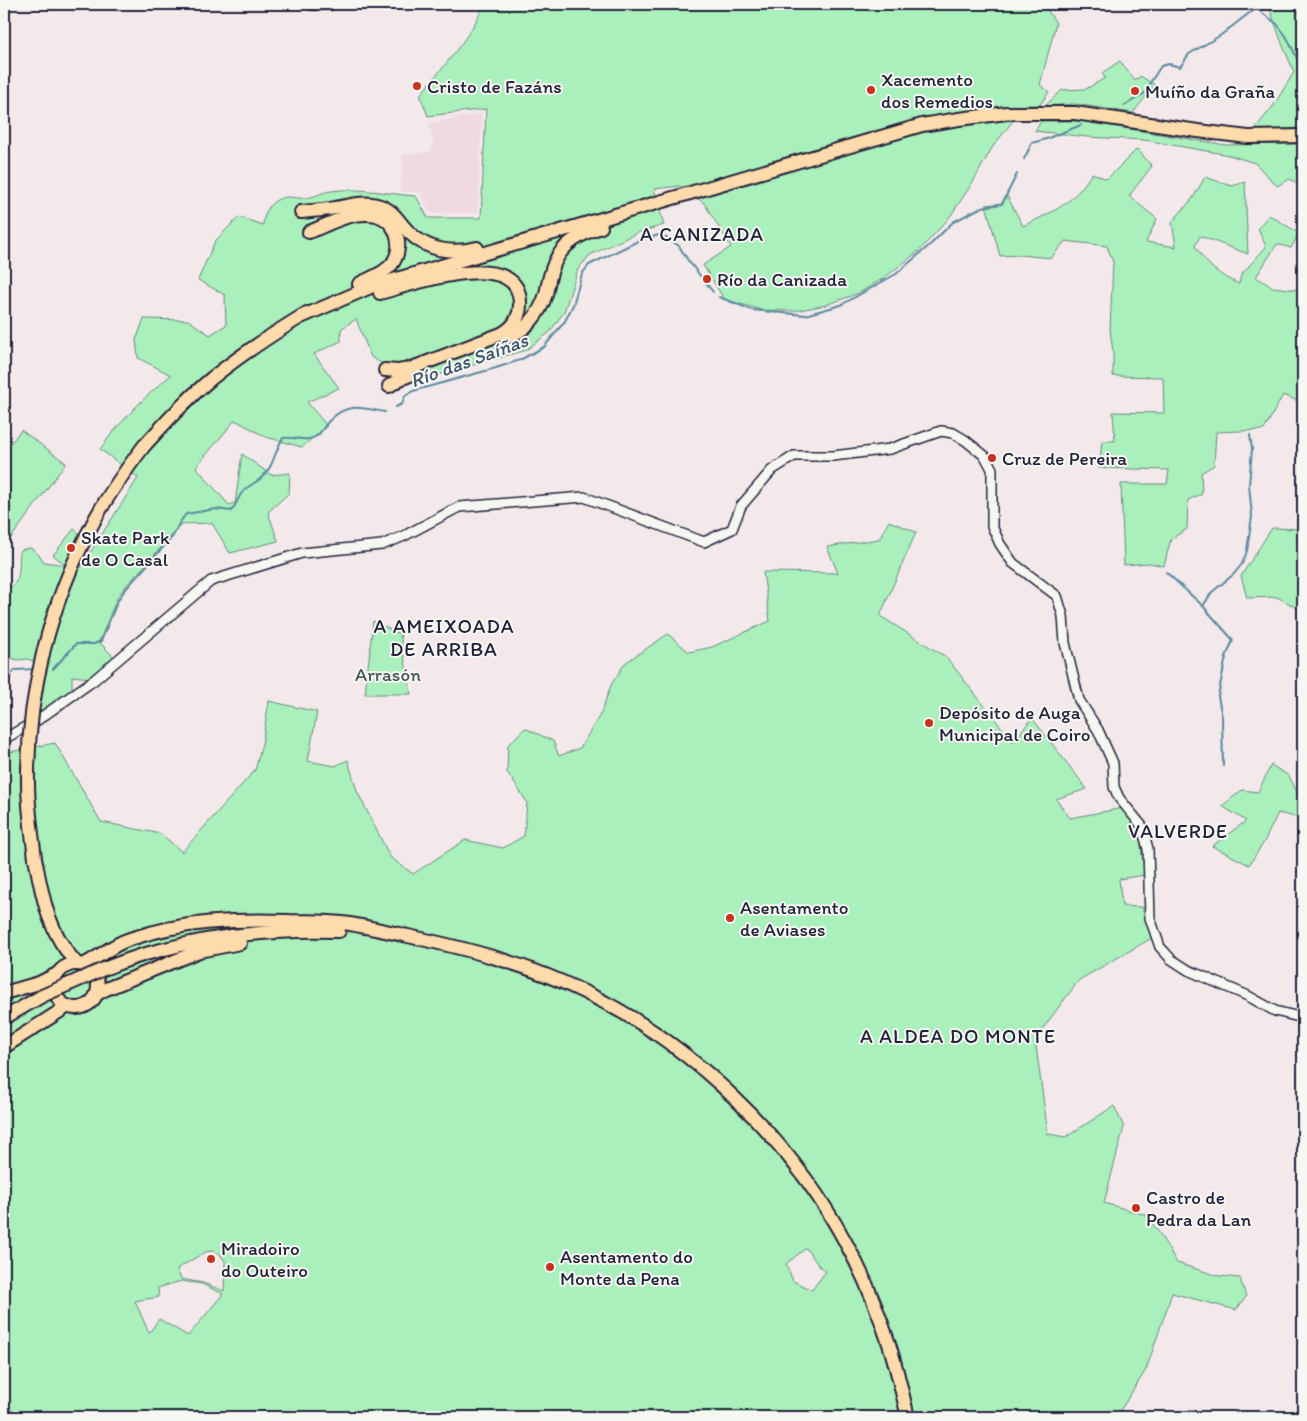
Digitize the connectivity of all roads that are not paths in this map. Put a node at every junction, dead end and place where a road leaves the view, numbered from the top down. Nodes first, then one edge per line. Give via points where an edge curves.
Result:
1 (312, 4) edge
2 (330, 4) edge
3 (1303, 136) edge
4 (675, 198) junction
5 (301, 212) dead end
6 (309, 232) dead end
7 (531, 239) junction
8 (329, 304) junction
9 (301, 317) junction
10 (385, 370) dead end
11 (389, 386) dead end
12 (4, 739) edge
13 (347, 931) junction
14 (402, 935) junction
15 (60, 942) junction
16 (80, 964) junction
17 (60, 971) junction
18 (4, 993) edge
19 (97, 994) junction
20 (68, 1006) junction
21 (4, 1018) edge
22 (1303, 1018) edge
23 (4, 1047) edge
24 (908, 1417) edge

1 - 2 main road
3 - 4 highway via 1248,137 1075,113 1007,113 922,125
4 - 7 highway
4 - 11 highway via 590,230 572,241 554,263 538,312 513,336
5 - 7 highway via 376,204 390,212 414,238 442,250 466,251
6 - 9 highway via 353,215 368,214 381,216 393,226 399,239 395,258 382,273
7 - 8 highway via 373,286
8 - 9 highway
8 - 10 highway via 453,274 499,274 514,285 520,301 518,318 508,331 412,368
9 - 15 highway, bridge via 212,378 144,446 92,524 64,585 43,649 32,709 29,751 35,858 47,913
12 - 22 street via 36,722 94,680 212,581 302,553 382,544 460,507 489,504 584,497 704,542 732,529 741,506 772,470 794,456 833,456 890,449 940,431 953,433 985,456 992,468 992,526 1000,544 1013,562 1057,596 1079,700 1113,763 1114,787 1119,798 1142,826 1148,849 1150,918 1160,947 1188,970 1275,1011
13 - 14 highway
13 - 19 highway via 255,939 199,951
13 - 21 highway, bridge via 266,932 208,939 153,952 42,996
14 - 16 highway via 350,924 239,919 183,925 130,939
14 - 24 highway via 473,951 583,991 673,1046 730,1094 779,1144 817,1195 847,1244 890,1346
15 - 16 highway
15 - 17 highway via 63,956
16 - 17 highway
16 - 19 highway via 96,976
17 - 18 highway via 40,983
17 - 20 highway via 55,982 57,996
19 - 20 highway via 83,1007
20 - 23 highway

